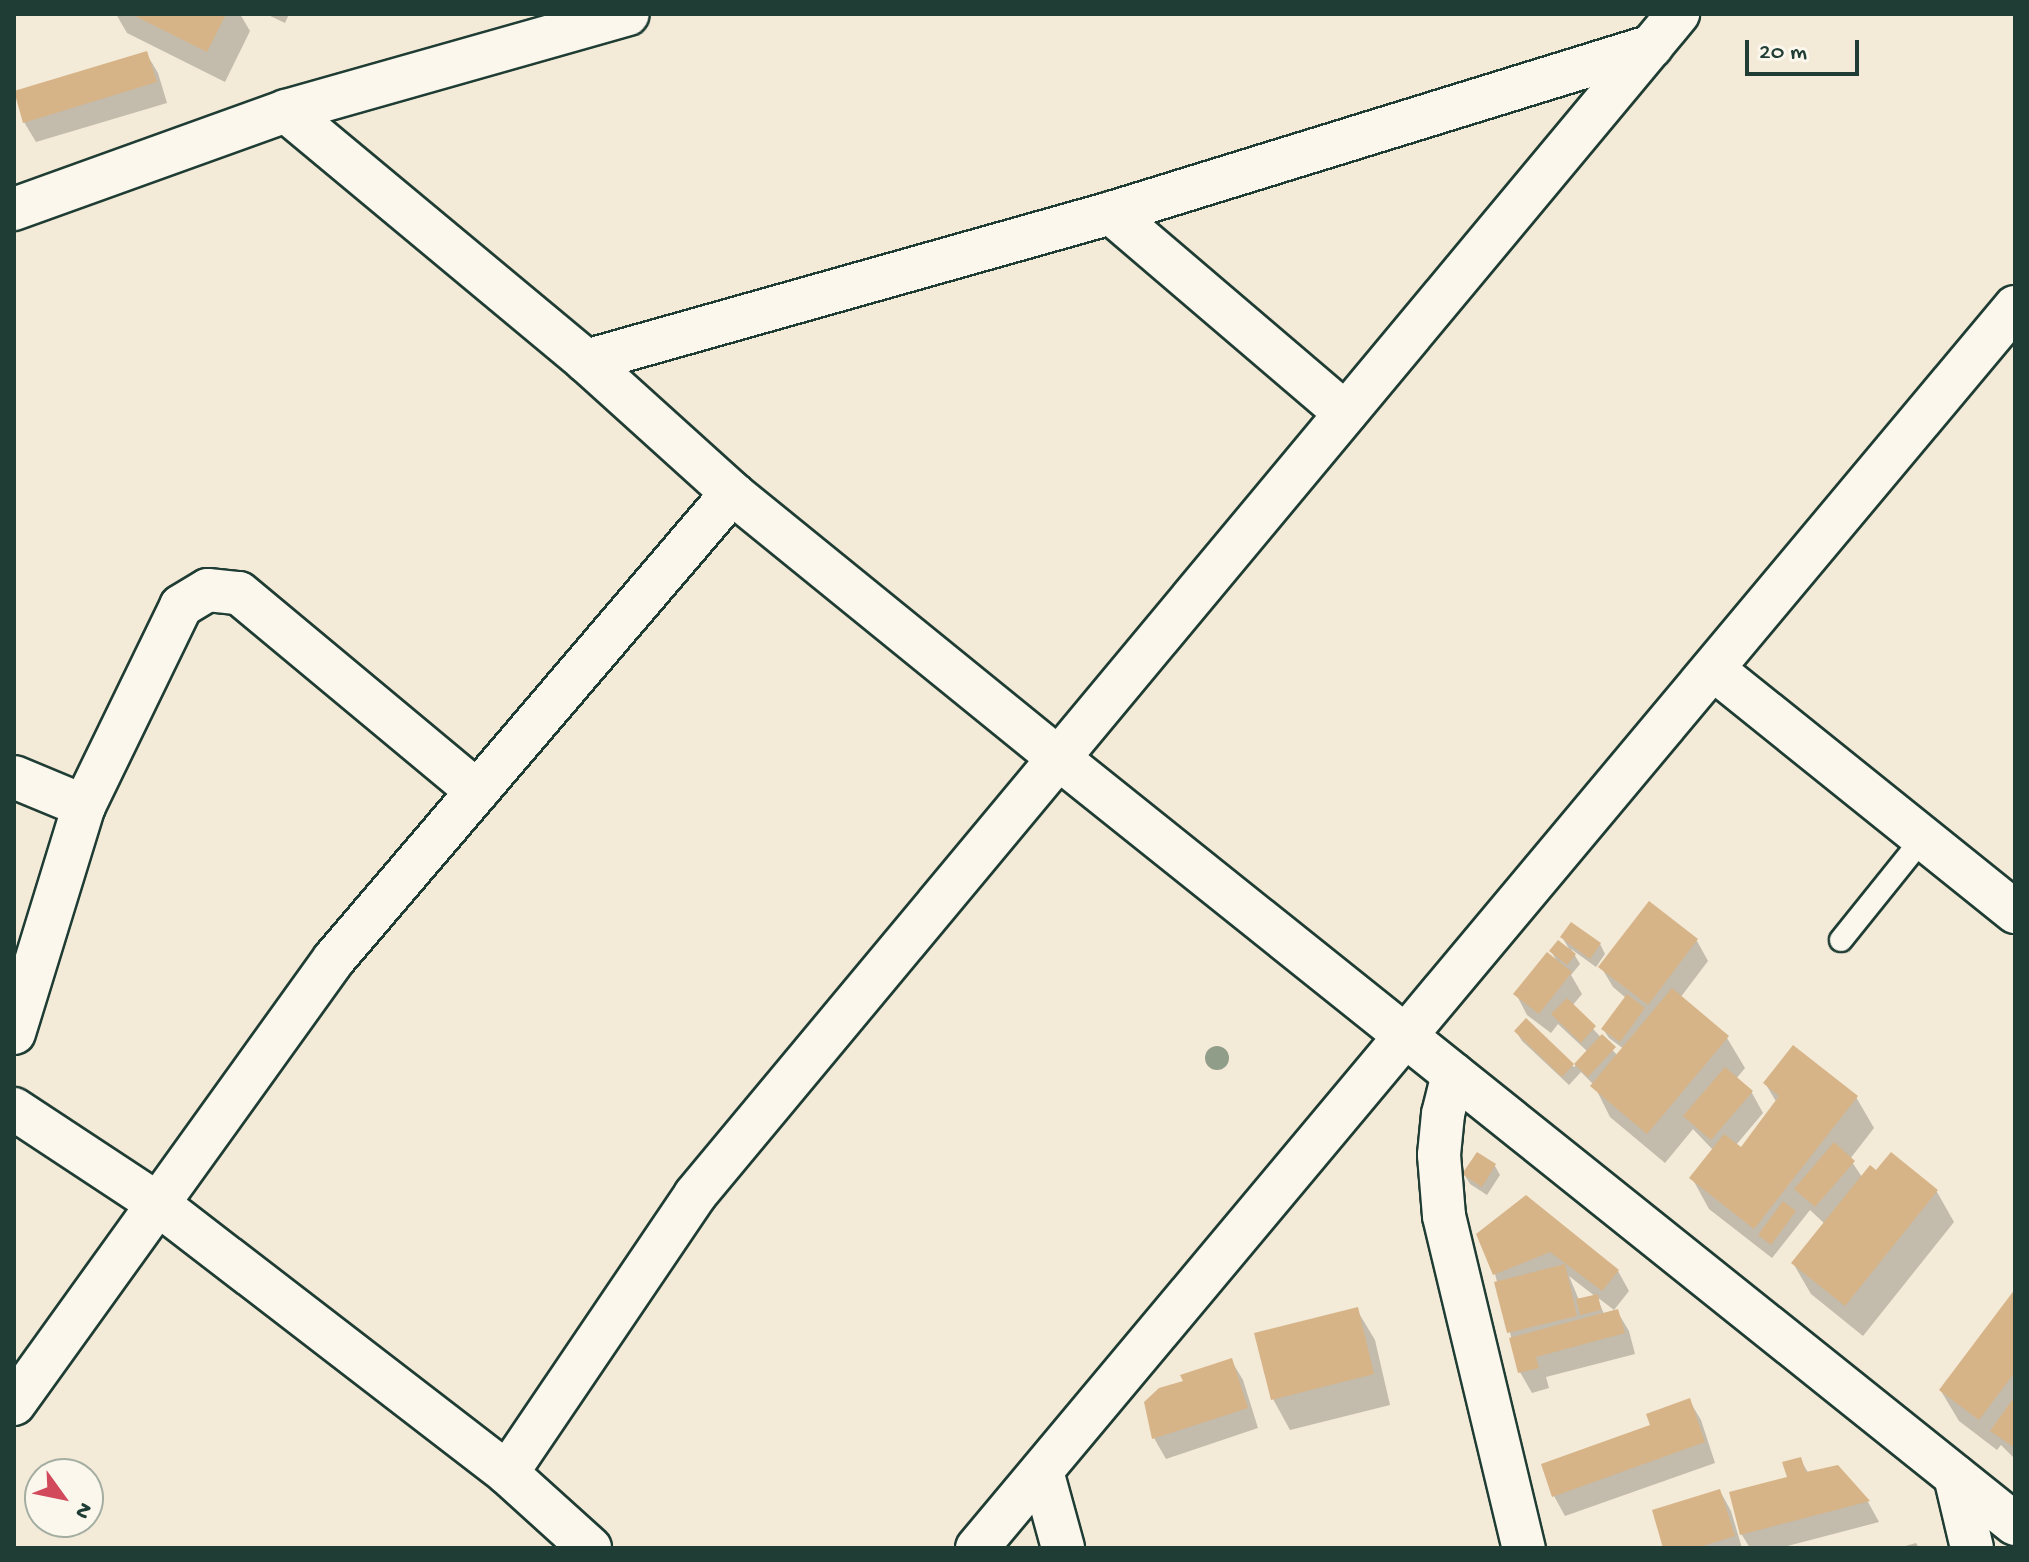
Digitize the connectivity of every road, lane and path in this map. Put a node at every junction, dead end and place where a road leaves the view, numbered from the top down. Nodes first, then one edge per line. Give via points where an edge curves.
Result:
1 (628, 14) edge
2 (1678, 14) edge
3 (564, 24) edge
4 (1652, 46) junction
5 (286, 111) junction
6 (14, 209) edge
7 (1111, 213) junction
8 (2015, 307) edge
9 (2001, 353) edge
10 (586, 361) junction
11 (1345, 413) junction
12 (732, 493) junction
13 (1713, 669) junction
14 (1057, 757) junction
15 (14, 777) edge
16 (477, 791) junction
17 (84, 806) junction
18 (1923, 838) junction
19 (2015, 912) edge
20 (1841, 940) dead end
21 (14, 1033) edge
22 (1405, 1036) junction
23 (1453, 1074) junction
24 (14, 1109) edge
25 (158, 1204) junction
26 (14, 1404) edge
27 (1042, 1471) junction
28 (507, 1473) junction
29 (1955, 1476) junction
30 (2015, 1524) edge
31 (590, 1548) edge
32 (977, 1548) edge
33 (1063, 1548) edge
34 (1524, 1548) edge
35 (1972, 1548) edge

1 - 3 street
2 - 4 street
3 - 5 street
4 - 7 street
4 - 11 street
5 - 6 street
5 - 10 street
7 - 10 street
7 - 11 street
8 - 9 street
9 - 13 street
10 - 12 street
11 - 14 street
12 - 14 street
12 - 16 street
13 - 18 street
13 - 22 street
14 - 22 street
14 - 28 street via 695,1195
15 - 17 street
16 - 17 street via 239,593 208,590 181,606
16 - 25 street via 334,959
17 - 21 street
18 - 19 street
18 - 20 lane
22 - 23 street
22 - 27 street
23 - 29 street
23 - 34 street via 1439,1155 1444,1216
24 - 25 street
25 - 26 street
25 - 28 street
27 - 32 street
27 - 33 street
28 - 31 street
29 - 30 street
29 - 35 street

